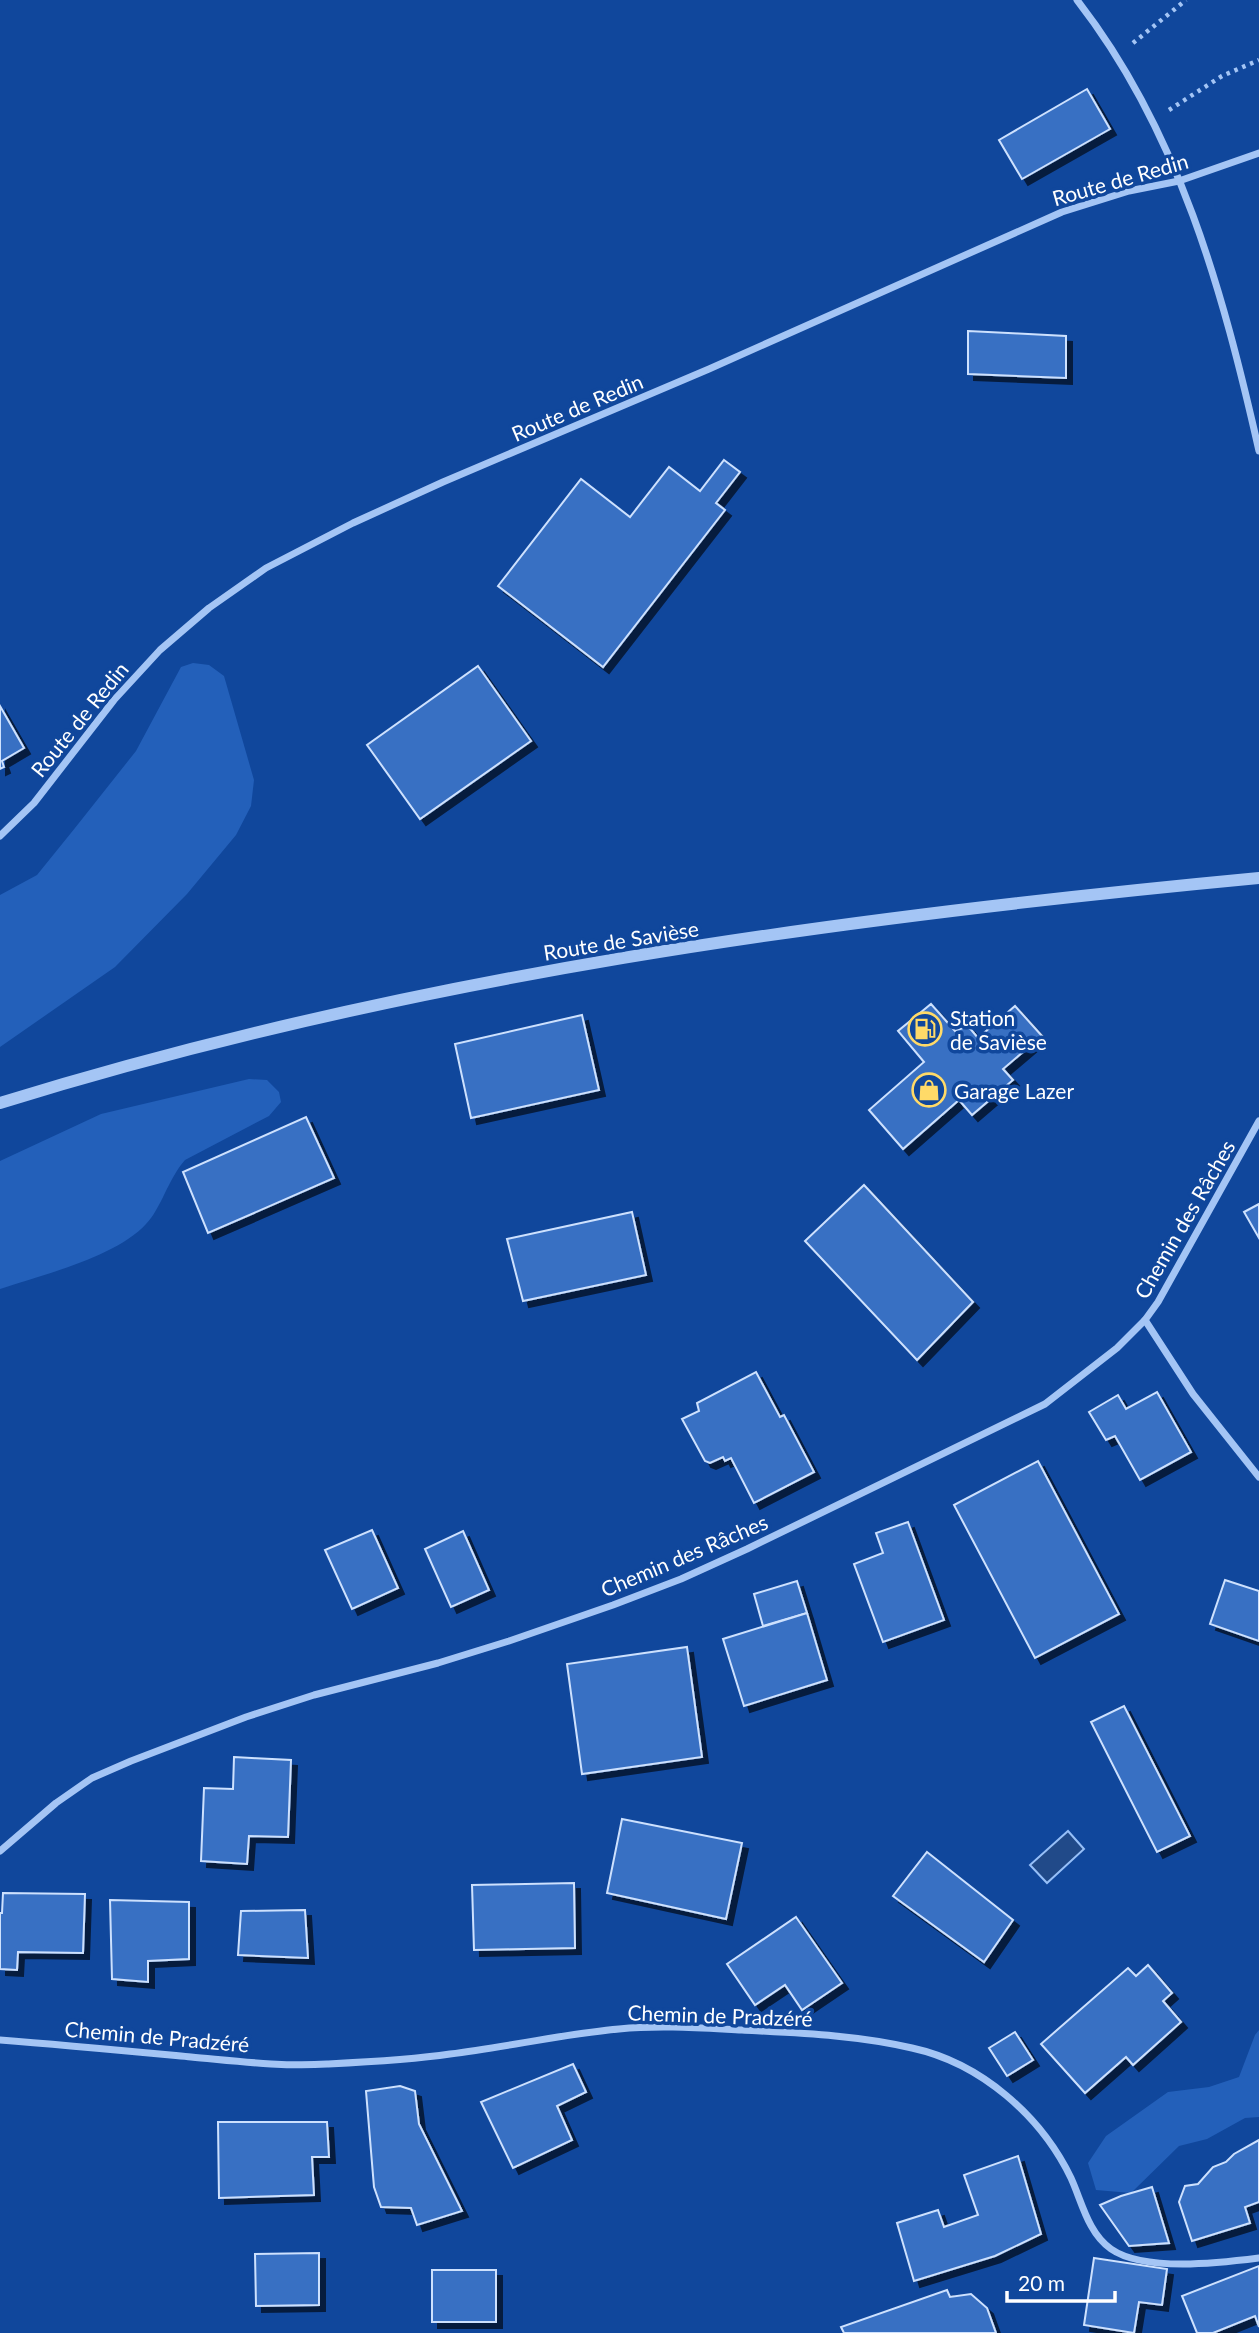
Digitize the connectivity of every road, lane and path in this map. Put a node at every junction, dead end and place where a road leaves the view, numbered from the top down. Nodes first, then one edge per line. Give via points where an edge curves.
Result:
1 (1077, 0) edge
2 (1186, 0) edge
3 (1117, 58) junction
4 (1259, 60) edge
5 (1154, 120) junction
6 (1259, 153) edge
7 (1179, 181) junction
8 (1259, 451) edge
9 (0, 836) edge
10 (1259, 878) edge
11 (0, 1102) edge
12 (1259, 1121) edge
13 (1145, 1320) junction
14 (1259, 1477) edge
15 (0, 1851) edge
16 (0, 2040) edge
17 (1259, 2258) edge

1 - 3 street
2 - 3 path
3 - 5 street
4 - 5 path via 1222,76
5 - 7 street
6 - 7 street, Route de Redin
7 - 8 street via 1229,323
7 - 9 street, Route de Redin via 1062,212 443,482 267,568 209,608 160,650 114,700 34,803
10 - 11 street, Route de Savièse via 1033,900 575,966 282,1026
12 - 13 street, Chemin des Râches
13 - 14 street via 1193,1394
13 - 15 street, Chemin des Râches via 1045,1404 747,1549 681,1579 509,1641 246,1717 131,1761 92,1778
16 - 17 street, Chemin de Pradzéré via 303,2065 410,2059 652,2027 783,2032 895,2044 958,2064 1019,2107 1053,2146 1094,2231 1112,2249 1176,2264

